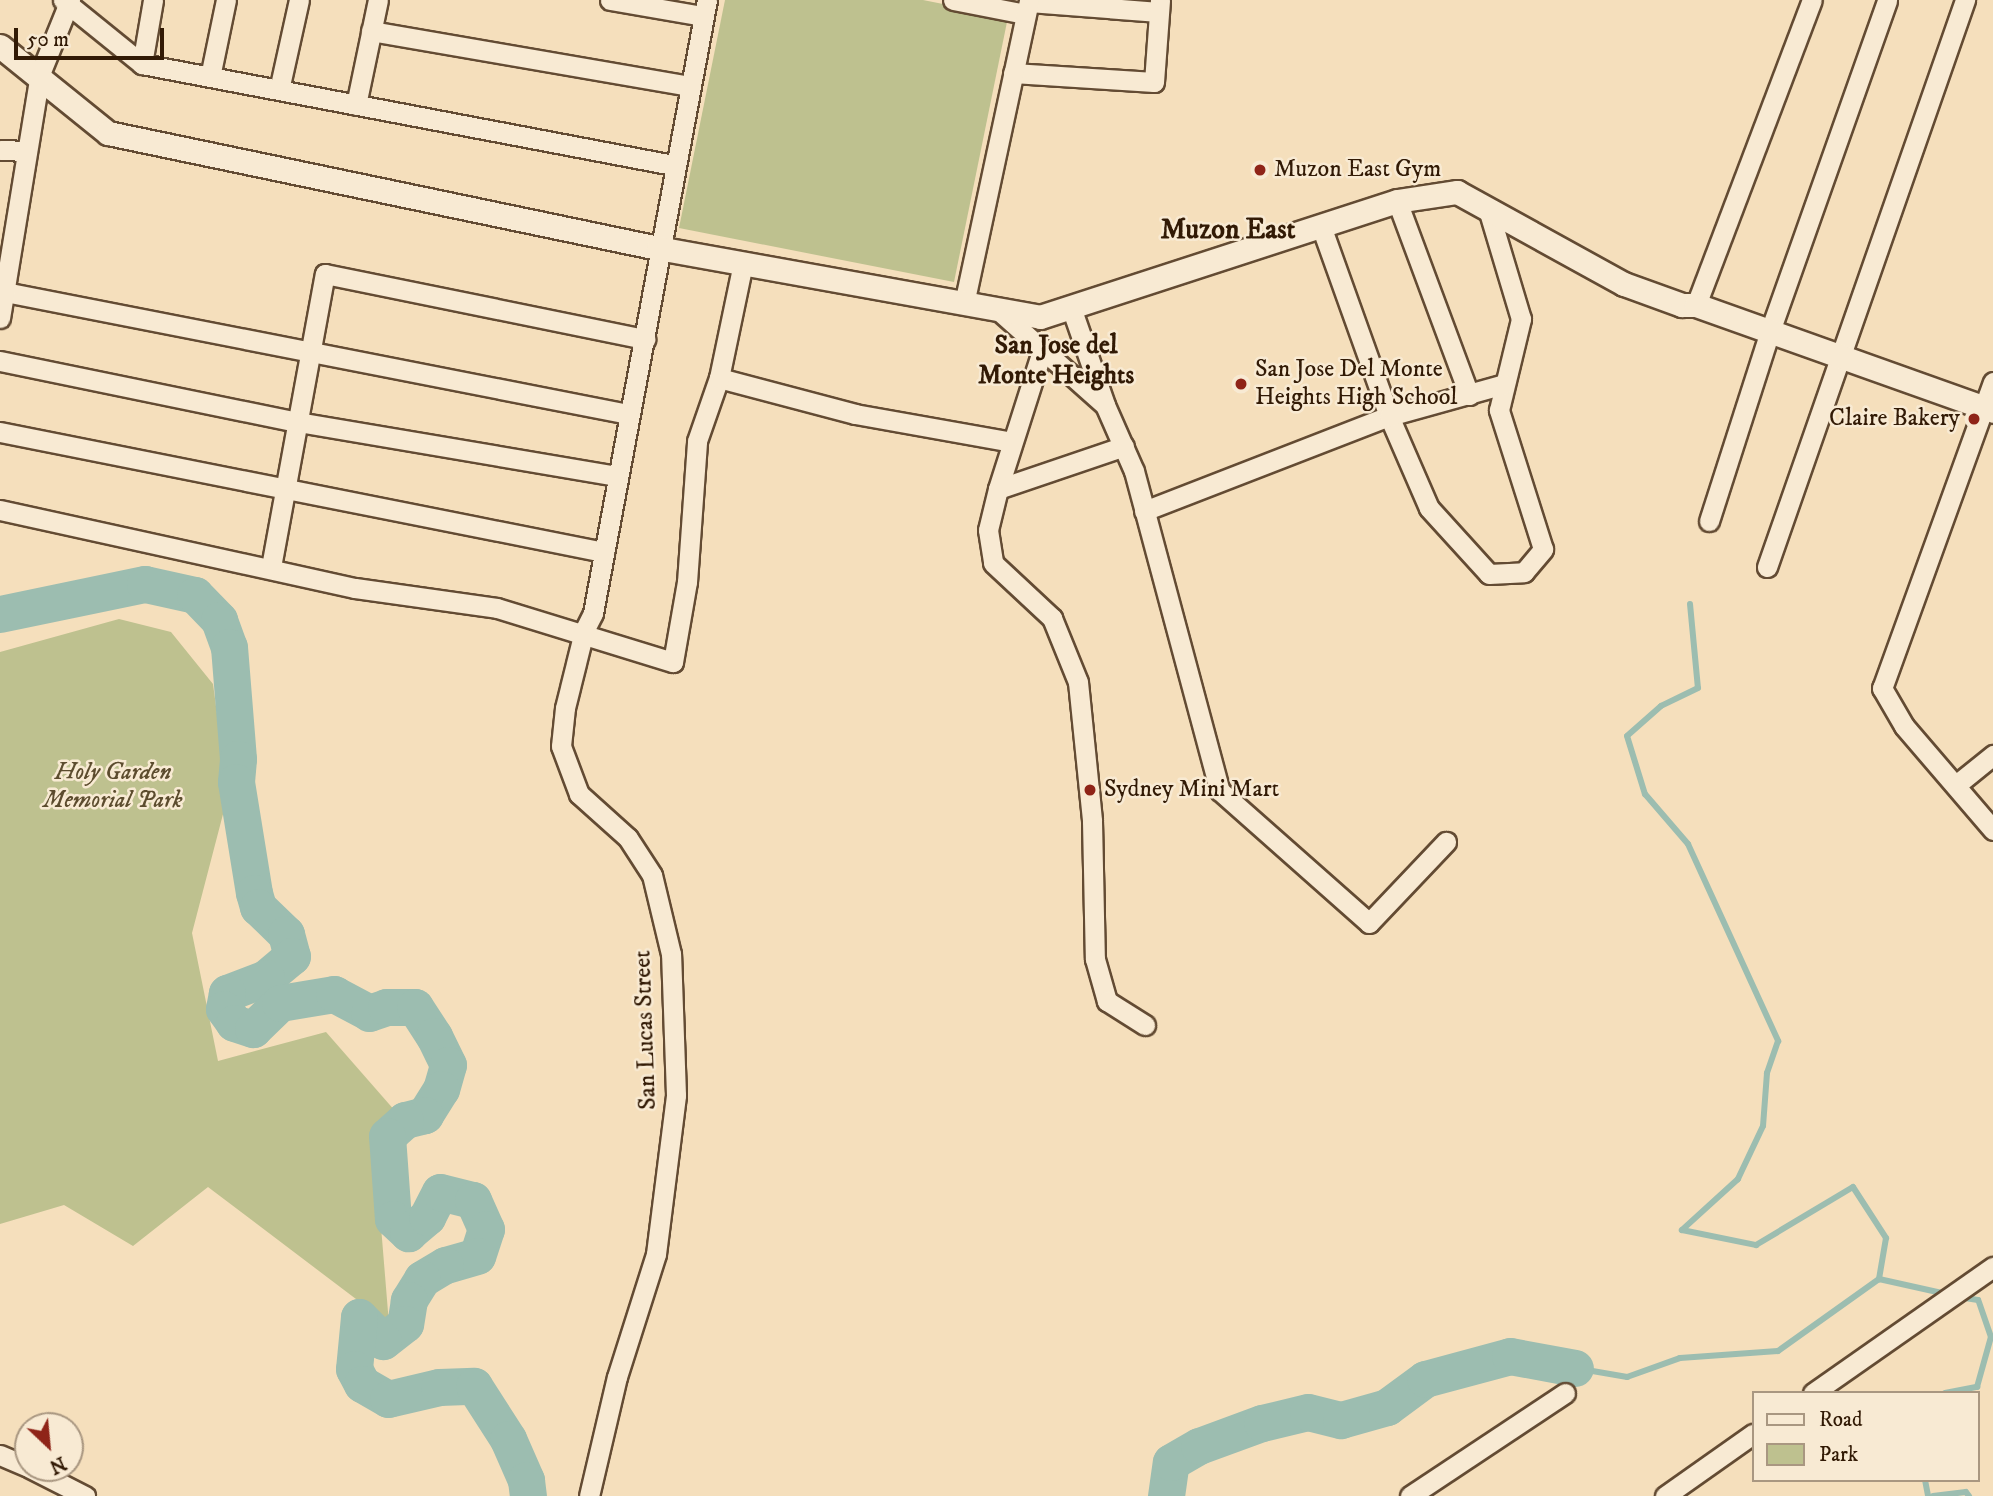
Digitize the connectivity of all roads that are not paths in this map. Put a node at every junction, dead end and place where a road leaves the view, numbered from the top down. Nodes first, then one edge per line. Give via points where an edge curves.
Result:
1 (153, 0) edge
2 (226, 0) edge
3 (299, 0) edge
4 (378, 0) edge
5 (610, 0) edge
6 (953, 0) edge
7 (1812, 0) edge
8 (1888, 0) edge
9 (1965, 0) edge
10 (67, 2) edge
11 (1028, 5) edge
12 (1159, 6) edge
13 (705, 8) edge
14 (371, 31) junction
15 (0, 46) edge
16 (142, 64) junction
17 (1013, 73) junction
18 (40, 75) junction
19 (211, 77) junction
20 (688, 86) junction
21 (279, 90) junction
22 (356, 105) junction
23 (0, 150) edge
24 (24, 151) junction
25 (673, 165) junction
26 (1397, 201) junction
27 (1488, 209) junction
28 (1321, 226) junction
29 (658, 247) junction
30 (743, 263) junction
31 (5, 292) junction
32 (964, 304) junction
33 (1696, 305) junction
34 (998, 310) junction
35 (1072, 310) junction
36 (0, 318) edge
37 (1769, 334) junction
38 (645, 339) junction
39 (1042, 351) junction
40 (314, 352) junction
41 (1839, 356) junction
42 (0, 361) edge
43 (719, 378) junction
44 (1993, 382) edge
45 (1504, 384) junction
46 (1469, 394) junction
47 (1105, 405) junction
48 (1988, 410) edge
49 (628, 414) junction
50 (1389, 416) junction
51 (298, 422) junction
52 (0, 432) edge
53 (1012, 442) junction
54 (1124, 446) junction
55 (617, 476) junction
56 (998, 489) junction
57 (286, 490) junction
58 (0, 510) edge
59 (1144, 510) junction
60 (1709, 521) dead end
61 (604, 552) junction
62 (271, 567) junction
63 (1767, 567) dead end
64 (584, 631) junction
65 (1993, 755) edge
66 (1956, 785) junction
67 (1993, 830) edge
68 (1446, 842) dead end
69 (1145, 1025) dead end
70 (1993, 1266) edge
71 (1816, 1391) edge
72 (1565, 1393) dead end
73 (1752, 1435) edge
74 (58, 1482) edge
75 (85, 1496) edge
76 (589, 1496) edge
77 (1410, 1496) edge
78 (1665, 1496) edge

1 - 16 street
2 - 19 street
3 - 21 street
4 - 14 street
5 - 13 street
6 - 11 street
7 - 33 street
8 - 37 street
9 - 41 street
10 - 16 street
10 - 18 street
11 - 12 street
11 - 17 street
12 - 17 street via 1154,82
13 - 20 street, San Lucas Street
14 - 20 street
14 - 22 street
15 - 18 street
16 - 19 street
17 - 32 street
18 - 24 street
18 - 29 street via 108,133
19 - 21 street
20 - 25 street, San Lucas Street
21 - 22 street
22 - 25 street
23 - 24 street
24 - 31 street
25 - 29 street, San Lucas Street
26 - 27 street via 1457,192
26 - 28 street
26 - 46 street
27 - 33 street via 1624,284 1682,305
27 - 45 street via 1521,318
28 - 35 street
28 - 50 street
29 - 30 street
29 - 38 street, San Lucas Street
30 - 32 street
30 - 43 street
31 - 36 street
31 - 40 street
32 - 34 street
33 - 37 street
34 - 35 street via 1040,317
34 - 39 street
35 - 47 street
37 - 41 street
37 - 60 street
38 - 40 street via 325,274
38 - 49 street, San Lucas Street
39 - 47 street
39 - 53 street
40 - 49 street
40 - 51 street
41 - 48 street
41 - 63 street
42 - 51 street
43 - 53 street via 855,414
43 - 64 street via 697,441 687,582 673,662
44 - 48 street
45 - 46 street
45 - 50 street via 1499,411 1543,549 1524,572 1489,574 1429,508
46 - 50 street
47 - 54 street
48 - 66 street via 1882,688 1904,726
49 - 55 street, San Lucas Street
50 - 59 street
51 - 55 street
51 - 57 street
52 - 57 street
53 - 56 street
54 - 56 street
54 - 59 street
55 - 61 street, San Lucas Street
56 - 69 street via 988,530 993,563 1052,618 1078,682 1092,821 1096,959 1107,1001
57 - 61 street
57 - 62 street
58 - 62 street
59 - 68 street via 1220,792 1369,923
61 - 64 street, San Lucas Street via 593,613
62 - 64 street via 355,588 497,608
64 - 76 street, San Lucas Street via 565,708 561,746 579,794 628,838 652,875 671,954 676,1095 656,1254 617,1377
65 - 66 street
66 - 67 street
70 - 71 street
72 - 77 street
73 - 78 street
74 - 75 street

